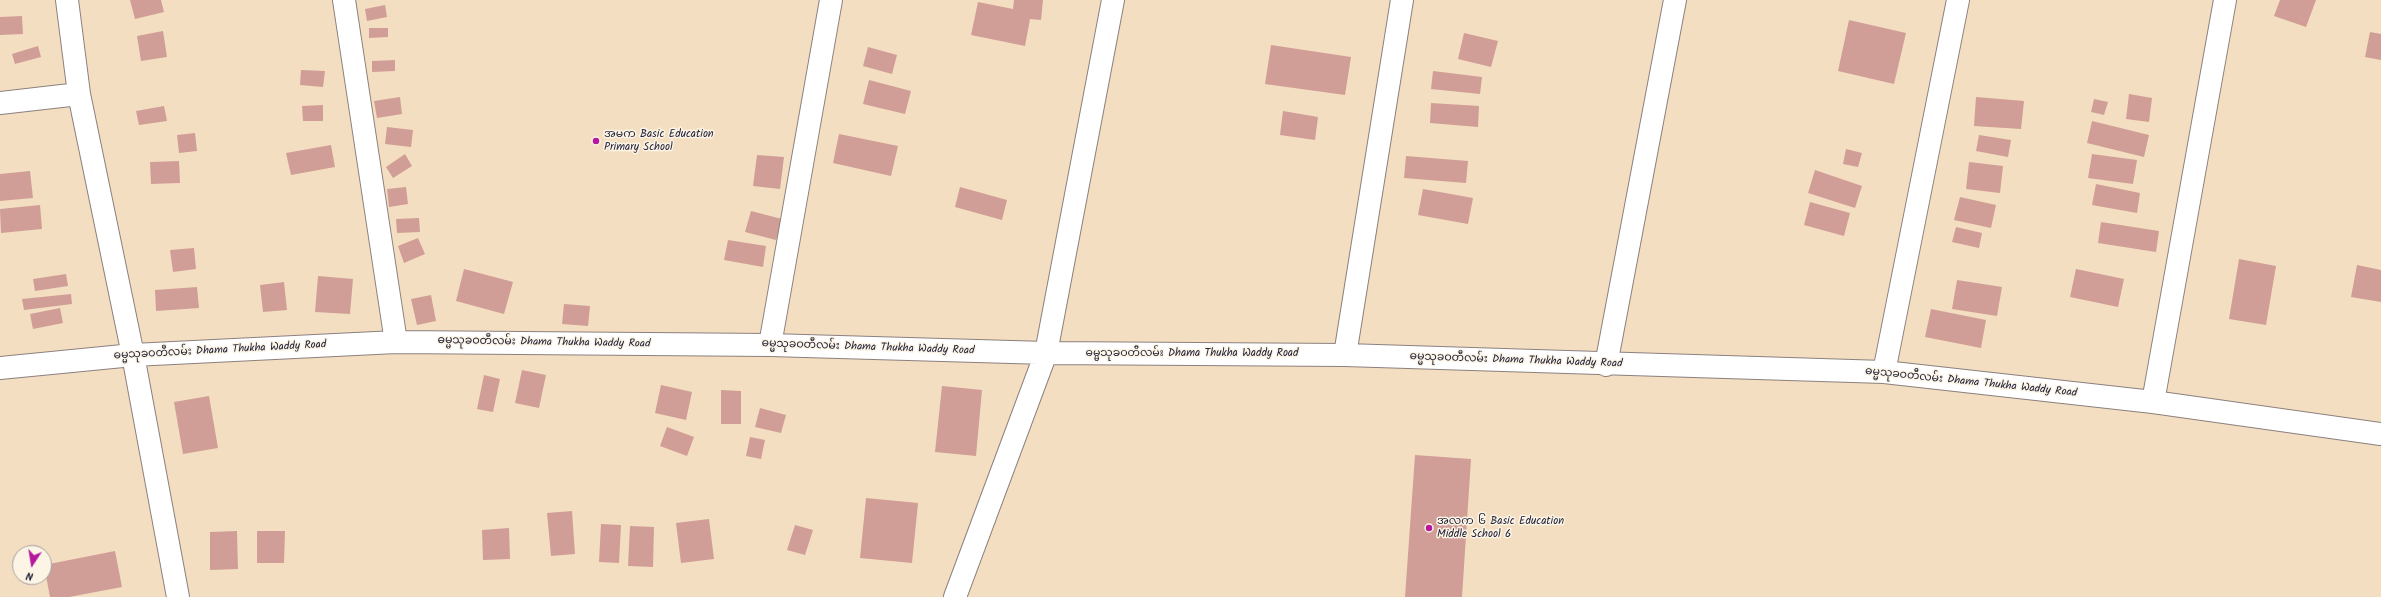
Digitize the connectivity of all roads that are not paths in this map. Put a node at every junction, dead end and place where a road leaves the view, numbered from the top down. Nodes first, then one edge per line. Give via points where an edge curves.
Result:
1 (67, 0) edge
2 (344, 0) edge
3 (831, 0) edge
4 (1113, 0) edge
5 (1402, 0) edge
6 (1675, 0) edge
7 (1958, 0) edge
8 (2225, 0) edge
9 (79, 94) junction
10 (0, 102) edge
11 (396, 342) junction
12 (770, 345) junction
13 (1046, 353) junction
14 (133, 355) junction
15 (1345, 355) junction
16 (1606, 365) junction
17 (0, 368) edge
18 (1884, 372) junction
19 (2153, 402) junction
20 (2381, 434) edge
21 (178, 597) edge
22 (955, 597) edge

1 - 9 street
2 - 11 street
3 - 12 street
4 - 13 street
5 - 15 street
6 - 16 street
7 - 18 street
8 - 19 street
9 - 10 street
9 - 14 street
11 - 12 street, ဓမ္မသုခဝတီလမ်း Dhama Thukha Waddy Road
11 - 14 street, ဓမ္မသုခဝတီလမ်း Dhama Thukha Waddy Road
12 - 13 street, ဓမ္မသုခဝတီလမ်း Dhama Thukha Waddy Road
13 - 15 street, ဓမ္မသုခဝတီလမ်း Dhama Thukha Waddy Road
13 - 22 street
14 - 17 street, ဓမ္မသုခဝတီလမ်း Dhama Thukha Waddy Road
14 - 21 street
15 - 16 street, ဓမ္မသုခဝတီလမ်း Dhama Thukha Waddy Road
16 - 18 street, ဓမ္မသုခဝတီလမ်း Dhama Thukha Waddy Road
18 - 19 street, ဓမ္မသုခဝတီလမ်း Dhama Thukha Waddy Road
19 - 20 street, ဓမ္မသုခဝတီလမ်း Dhama Thukha Waddy Road

